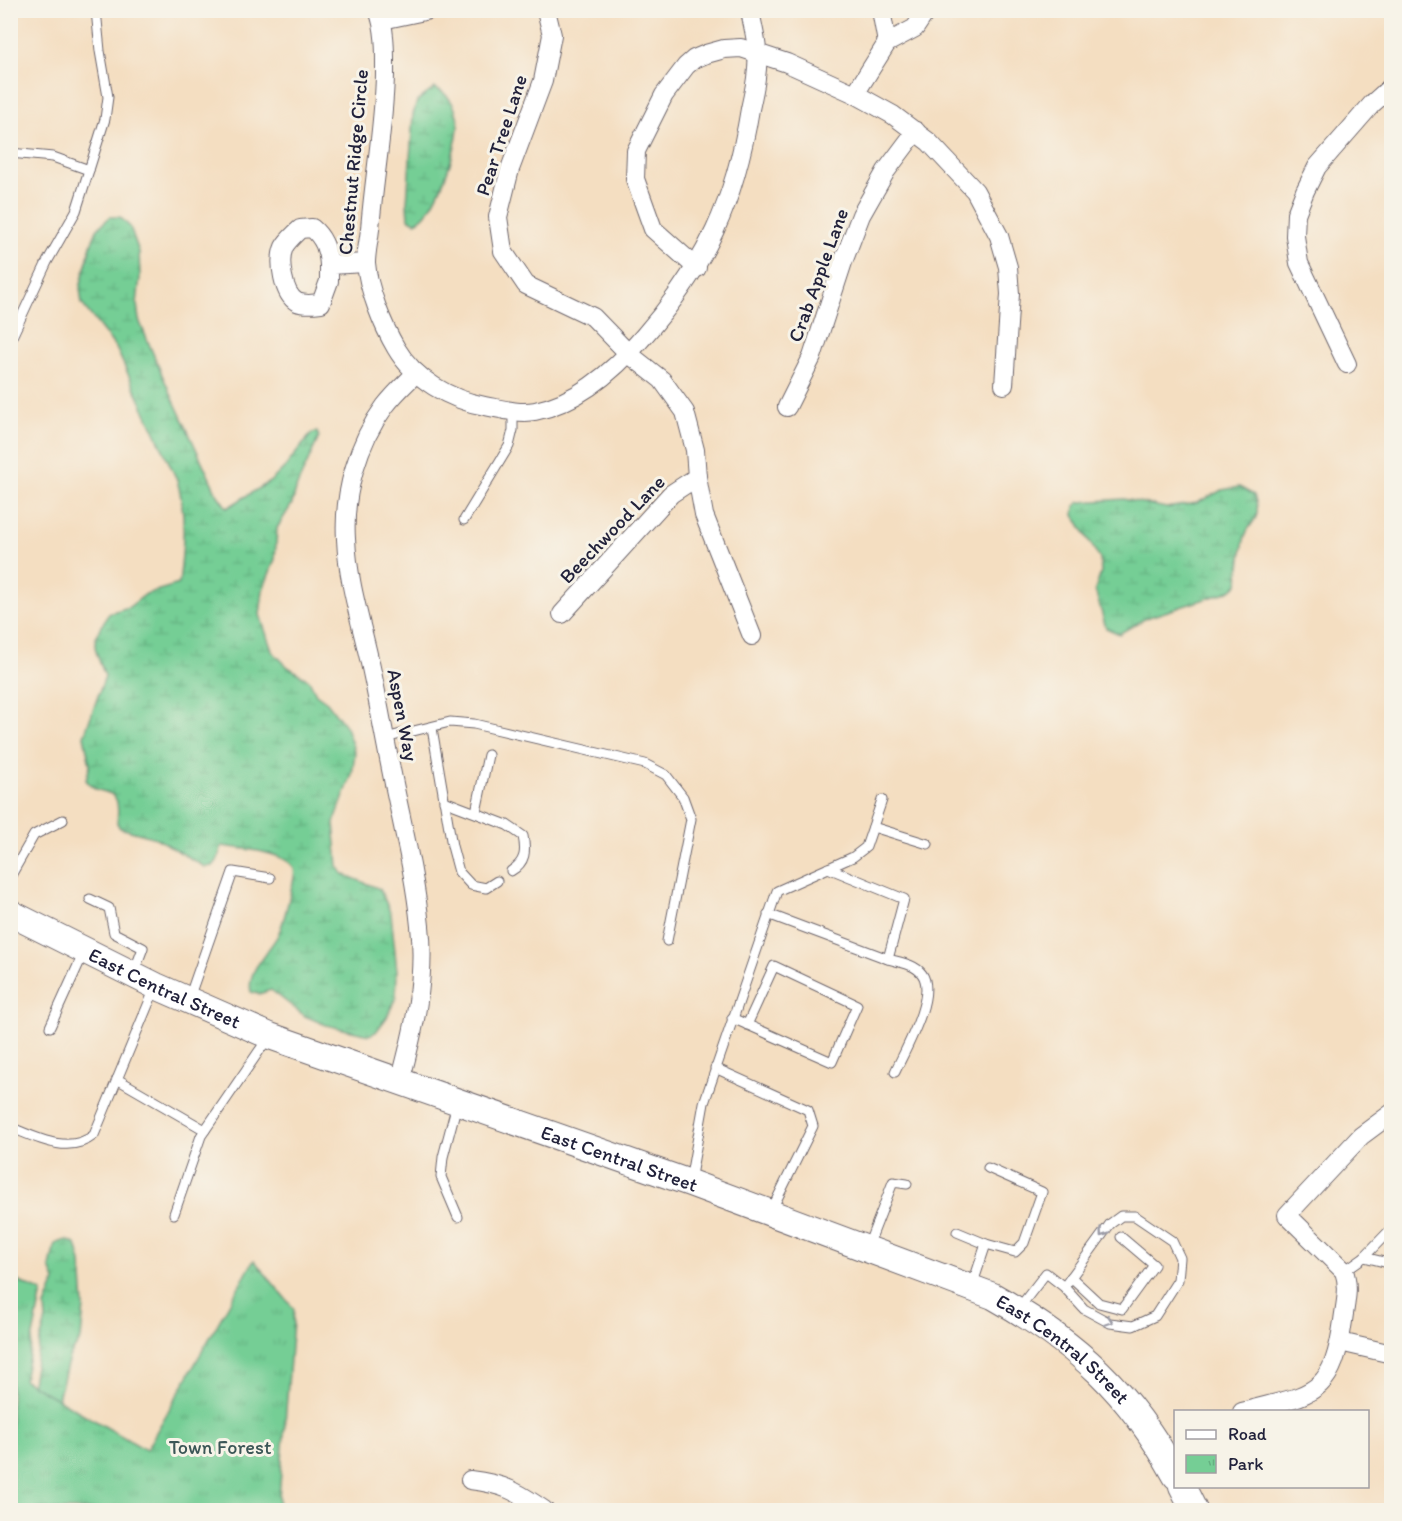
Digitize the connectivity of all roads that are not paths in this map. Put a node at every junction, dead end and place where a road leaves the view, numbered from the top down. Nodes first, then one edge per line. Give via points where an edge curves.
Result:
1 (96, 10) edge
2 (429, 10) edge
3 (546, 10) edge
4 (750, 10) edge
5 (881, 10) edge
6 (927, 10) edge
7 (380, 15) edge
8 (887, 43) junction
9 (757, 52) junction
10 (1392, 86) edge
11 (855, 94) junction
12 (916, 131) junction
13 (10, 153) edge
14 (89, 170) junction
15 (366, 263) junction
16 (329, 265) dead end
17 (697, 268) junction
18 (10, 341) edge
19 (629, 354) junction
20 (1347, 364) dead end
21 (416, 373) junction
22 (1004, 385) dead end
23 (787, 407) dead end
24 (513, 411) junction
25 (697, 477) junction
26 (464, 520) dead end
27 (562, 614) dead end
28 (752, 636) dead end
29 (432, 728) junction
30 (385, 738) junction
31 (488, 755) dead end
32 (882, 800) dead end
33 (444, 801) junction
34 (476, 812) junction
35 (63, 820) dead end
36 (873, 827) junction
37 (928, 844) dead end
38 (828, 868) junction
39 (511, 871) dead end
40 (10, 877) edge
41 (270, 878) dead end
42 (497, 881) dead end
43 (90, 899) dead end
44 (10, 913) edge
45 (768, 914) junction
46 (667, 941) dead end
47 (85, 950) junction
48 (888, 959) junction
49 (133, 974) junction
50 (156, 986) junction
51 (189, 1000) junction
52 (732, 1018) junction
53 (747, 1025) junction
54 (50, 1027) dead end
55 (270, 1036) junction
56 (716, 1068) junction
57 (895, 1072) dead end
58 (117, 1079) junction
59 (400, 1082) junction
60 (457, 1102) junction
61 (1392, 1113) edge
62 (10, 1127) edge
63 (205, 1130) junction
64 (988, 1168) dead end
65 (690, 1183) junction
66 (907, 1184) dead end
67 (770, 1213) junction
68 (174, 1214) dead end
69 (458, 1217) dead end
70 (1392, 1228) edge
71 (957, 1232) dead end
72 (1121, 1237) dead end
73 (986, 1244) junction
74 (867, 1248) junction
75 (1364, 1257) junction
76 (1392, 1264) edge
77 (1344, 1271) junction
78 (1071, 1277) junction
79 (1064, 1287) junction
80 (971, 1288) junction
81 (1018, 1310) junction
82 (1340, 1342) junction
83 (1392, 1354) edge
84 (1249, 1410) edge
85 (1169, 1448) edge
86 (1174, 1468) edge
87 (470, 1480) dead end
88 (1183, 1488) edge
89 (544, 1510) edge
90 (1194, 1510) edge

1 - 14 lane via 108,97
2 - 7 street
3 - 19 street, Pear Tree Lane via 552,35 543,81 510,169 498,217 503,251 526,285 593,317
4 - 9 street, Chestnut Ridge Circle
5 - 8 street
6 - 8 street via 915,28
7 - 15 street, Chestnut Ridge Circle via 384,98
8 - 11 street
9 - 11 street
9 - 17 street, Chestnut Ridge Circle via 739,168 715,234
9 - 17 street via 724,49 694,59 664,95 636,151 635,179 653,229
10 - 20 street via 1317,167 1296,214 1299,263
11 - 12 street
12 - 22 street via 975,191 1005,252 1010,294
12 - 23 street, Crab Apple Lane via 886,171 861,215 812,357
13 - 14 lane via 54,158
14 - 18 lane via 76,211
15 - 16 street
15 - 21 street, Chestnut Ridge Circle via 373,296 396,348
17 - 19 street, Chestnut Ridge Circle via 672,305
19 - 24 street, Chestnut Ridge Circle via 578,394 534,411
19 - 25 street via 662,380 685,412
21 - 24 street, Chestnut Ridge Circle via 438,389 470,403
21 - 30 street, Aspen Way via 385,406 372,427 354,469 346,520 356,603
24 - 26 lane via 509,446
25 - 27 street, Beechwood Lane via 671,495
25 - 28 street via 704,515
29 - 30 lane
29 - 33 lane
29 - 46 lane via 450,722 474,724 645,764 666,775 683,797 691,819
30 - 59 street, Aspen Way via 419,916 423,973 416,1022
31 - 34 lane
32 - 36 lane
33 - 34 lane
33 - 42 lane via 459,872 471,885 486,888
34 - 39 lane via 523,836 526,851
35 - 40 lane via 34,835
36 - 37 lane
36 - 38 lane via 866,847
38 - 45 lane via 777,891
38 - 48 lane via 904,898
41 - 51 lane via 233,872
43 - 49 lane via 109,908 114,933 143,948
44 - 47 main road, East Central Street
45 - 48 lane
45 - 52 lane
47 - 49 main road, East Central Street
47 - 54 lane
48 - 57 lane via 921,972 927,984 920,1014
49 - 50 main road, East Central Street
50 - 51 main road, East Central Street
50 - 58 lane
51 - 55 main road, East Central Street
52 - 53 lane
52 - 56 lane
53 - 53 lane via 832,1062 857,1005 774,966
55 - 59 main road, East Central Street
55 - 63 lane
56 - 65 lane via 704,1103
56 - 67 lane via 808,1110 813,1126
58 - 62 lane via 94,1135 84,1143 52,1144
58 - 63 lane
59 - 60 main road, East Central Street
60 - 65 main road, East Central Street
60 - 69 lane via 441,1177
61 - 77 street via 1361,1137 1287,1215
63 - 68 lane
64 - 73 lane via 1042,1192 1024,1243 1015,1252
65 - 67 main road, East Central Street
66 - 74 lane via 893,1182
67 - 74 main road, East Central Street
70 - 75 lane
71 - 73 lane
72 - 78 lane via 1154,1265 1122,1309 1099,1303
73 - 80 lane
74 - 80 main road, East Central Street
75 - 76 lane
75 - 77 lane
77 - 82 street via 1348,1283
78 - 79 lane
79 -> 78 lane via 1084,1309 1110,1323 1133,1326 1155,1316 1178,1280 1180,1258 1172,1241 1135,1216 1121,1216 1110,1224
79 - 81 lane via 1046,1273
80 - 81 main road, East Central Street
81 - 85 main road, East Central Street via 1065,1341
82 - 83 street
82 - 84 street via 1332,1370 1323,1383 1309,1393
85 - 86 main road, East Central Street
87 - 89 street via 516,1491
88 - 90 main road

